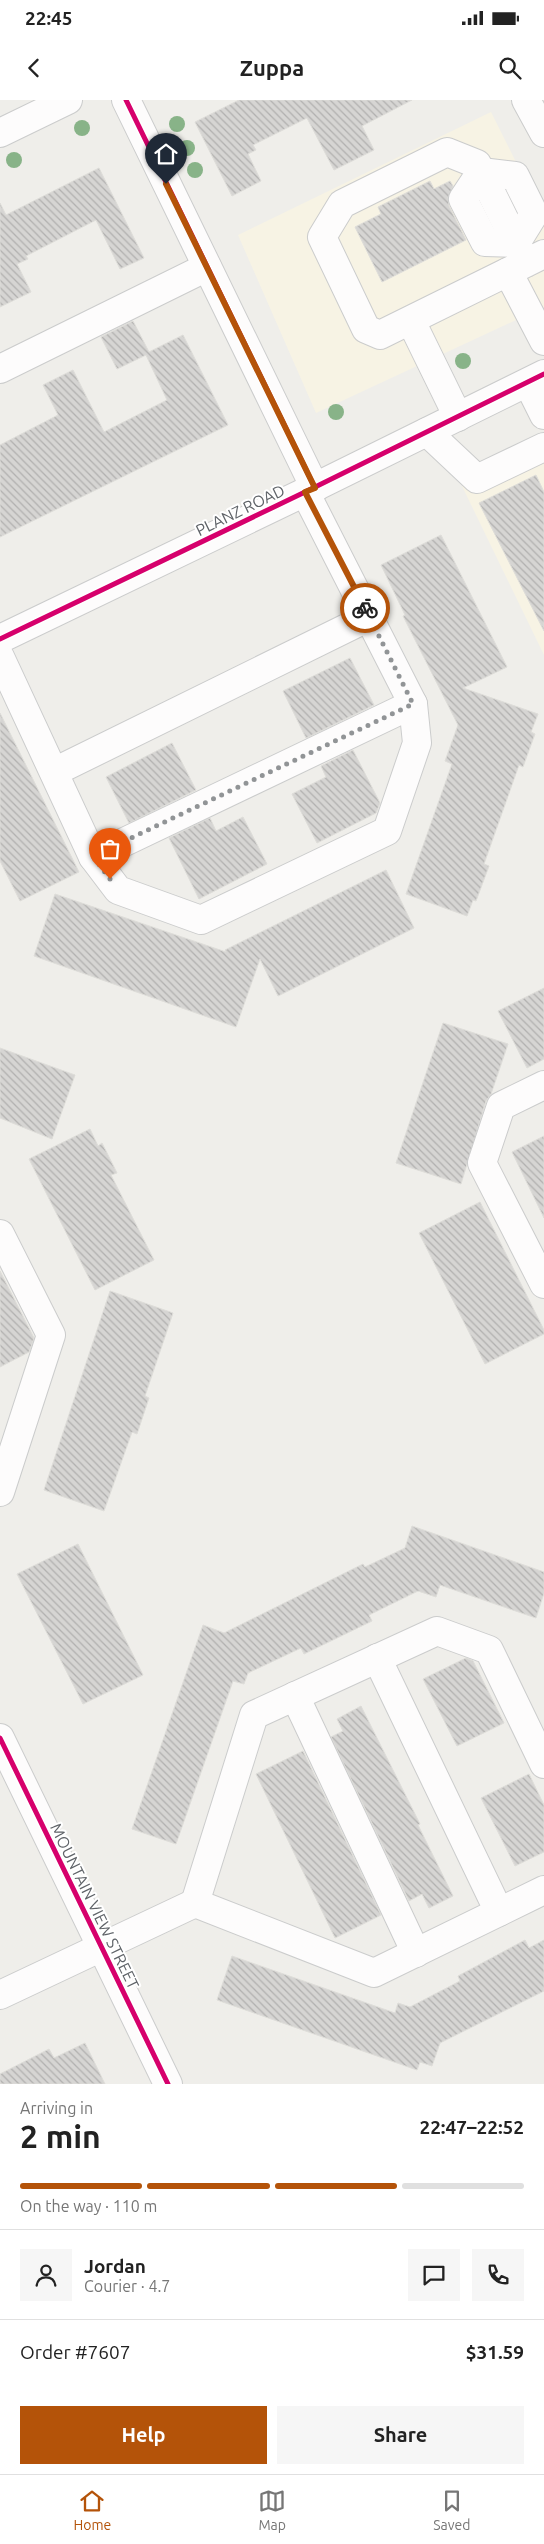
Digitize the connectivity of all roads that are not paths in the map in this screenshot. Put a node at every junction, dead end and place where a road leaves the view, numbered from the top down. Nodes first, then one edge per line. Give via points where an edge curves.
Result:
1 (68, 100) edge
2 (126, 100) edge
3 (526, 100) edge
4 (0, 133) edge
5 (544, 133) edge
6 (523, 258) edge
7 (207, 268) junction
8 (411, 321) junction
9 (544, 341) edge
10 (0, 369) edge
11 (536, 378) edge
12 (544, 414) edge
13 (458, 417) junction
14 (427, 432) junction
15 (544, 447) edge
16 (310, 490) junction
17 (369, 617) junction
18 (0, 639) edge
19 (0, 657) edge
20 (413, 704) junction
21 (54, 772) junction
22 (93, 856) junction
23 (544, 1085) edge
24 (0, 1234) edge
25 (544, 1284) edge
26 (2, 1474) edge
27 (377, 1658) junction
28 (295, 1696) junction
29 (0, 1738) edge
30 (544, 1764) edge
31 (544, 1890) edge
32 (195, 1903) junction
33 (499, 1912) junction
34 (102, 1947) junction
35 (416, 1953) junction
36 (0, 1995) edge
37 (168, 2084) edge

1 - 4 street
2 - 7 street
3 - 5 street
6 - 8 street
6 - 8 street via 477,164 447,152 342,204 322,237 366,329 380,335
6 - 9 street
7 - 10 street
7 - 16 street
8 - 13 street
11 - 12 street
11 - 13 street, PLANZ ROAD
13 - 14 street, PLANZ ROAD
14 - 15 street via 477,479
14 - 16 street, PLANZ ROAD
16 - 17 street
16 - 18 street, PLANZ ROAD
17 - 20 street
17 - 21 street
19 - 21 street
20 - 22 street
20 - 22 street via 417,742 388,832 200,920 118,890
21 - 22 street
23 - 25 street via 501,1106 482,1163
24 - 26 street via 50,1335
27 - 28 street
27 - 30 street via 437,1631 489,1650
27 - 33 street
28 - 32 street via 254,1715
28 - 35 street
29 - 34 street, MOUNTAIN VIEW STREET
31 - 33 street
32 - 34 street
32 - 35 street via 374,1974
33 - 35 street
34 - 36 street
34 - 37 street, MOUNTAIN VIEW STREET

